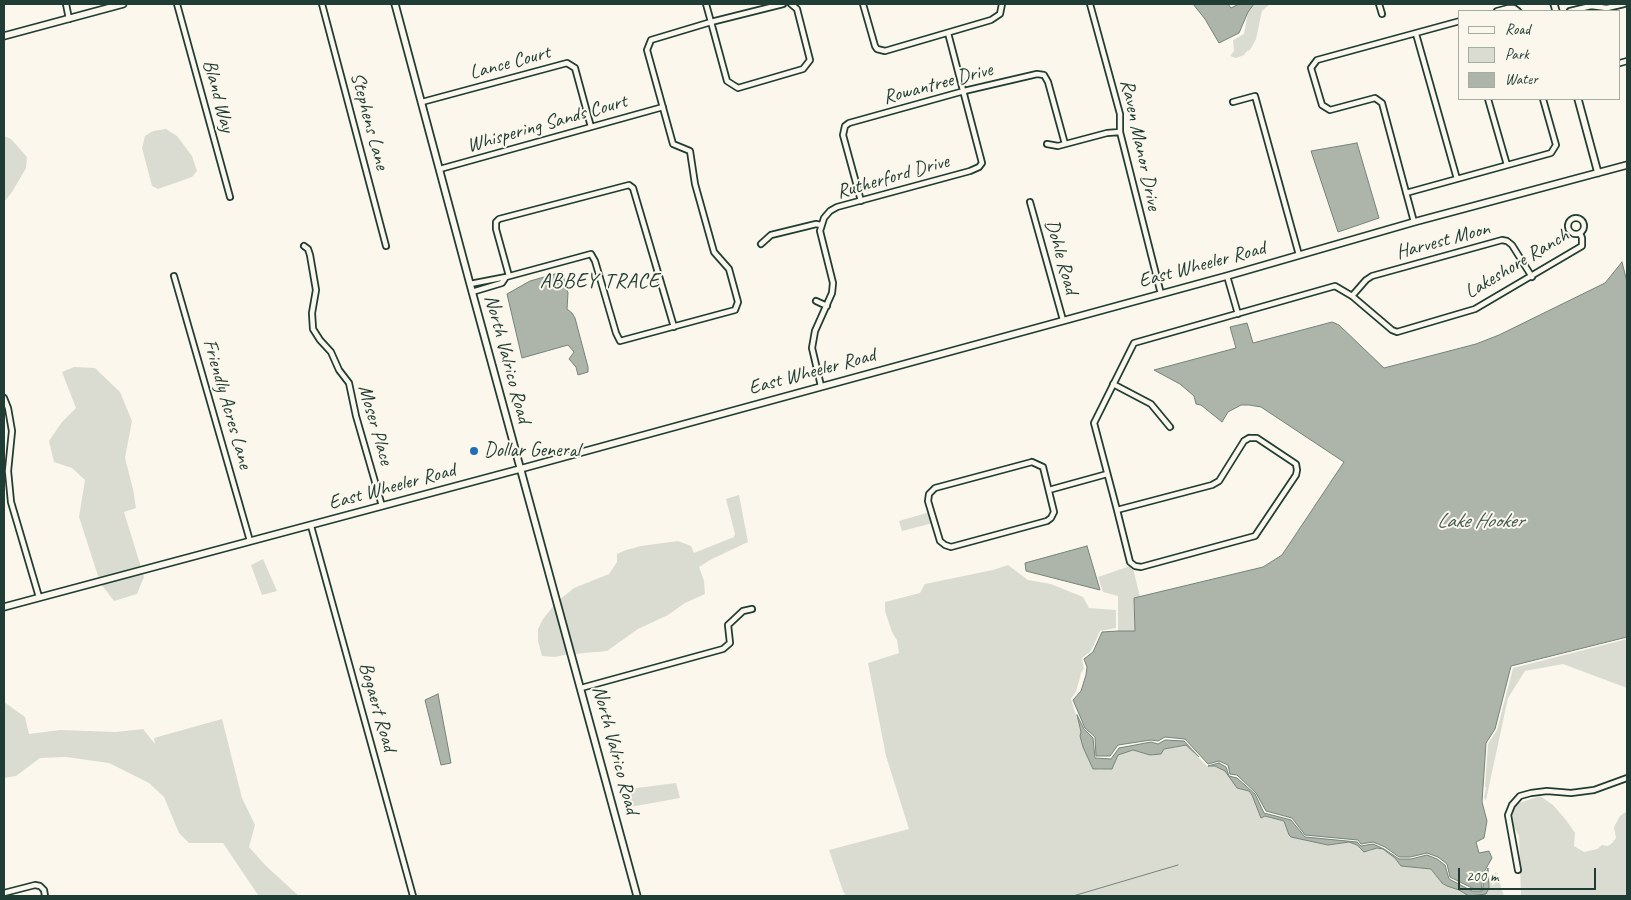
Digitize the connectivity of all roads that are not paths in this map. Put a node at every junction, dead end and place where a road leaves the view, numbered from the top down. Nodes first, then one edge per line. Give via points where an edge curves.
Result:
1 (66, 4) edge
2 (123, 4) edge
3 (177, 4) edge
4 (322, 4) edge
5 (395, 4) edge
6 (706, 4) edge
7 (783, 4) edge
8 (791, 4) edge
9 (863, 4) edge
10 (1002, 4) edge
11 (1090, 4) edge
12 (1379, 4) edge
13 (1624, 4) edge
14 (1501, 10) edge
15 (1517, 10) edge
16 (1574, 10) edge
17 (1382, 14) dead end
18 (69, 19) junction
19 (711, 22) junction
20 (1458, 23) edge
21 (948, 33) junction
22 (1416, 34) junction
23 (4, 36) edge
24 (964, 92) junction
25 (1488, 100) edge
26 (1543, 100) edge
27 (1578, 100) edge
28 (422, 102) junction
29 (1233, 102) dead end
30 (663, 107) junction
31 (591, 127) junction
32 (1120, 132) junction
33 (1047, 144) dead end
34 (1065, 144) junction
35 (1507, 165) junction
36 (1627, 165) edge
37 (440, 170) junction
38 (1598, 173) junction
39 (1456, 179) junction
40 (1406, 193) junction
41 (230, 197) dead end
42 (861, 201) junction
43 (1030, 202) dead end
44 (1414, 222) junction
45 (821, 225) junction
46 (1580, 233) dead end
47 (761, 244) dead end
48 (304, 246) dead end
49 (386, 246) dead end
50 (1298, 256) junction
51 (174, 276) dead end
52 (507, 276) junction
53 (1228, 276) junction
54 (1532, 276) junction
55 (491, 279) junction
56 (470, 284) junction
57 (493, 286) junction
58 (472, 292) junction
59 (1160, 294) junction
60 (1352, 296) junction
61 (816, 301) dead end
62 (827, 306) junction
63 (1238, 314) junction
64 (1063, 320) junction
65 (674, 326) junction
66 (1113, 384) junction
67 (821, 386) junction
68 (4, 398) edge
69 (1170, 427) dead end
70 (520, 469) junction
71 (1107, 474) junction
72 (1049, 490) junction
73 (382, 506) junction
74 (1117, 510) junction
75 (311, 526) junction
76 (250, 541) junction
77 (39, 597) junction
78 (4, 607) edge
79 (752, 609) dead end
80 (581, 688) junction
81 (1627, 778) edge
82 (1518, 870) dead end
83 (4, 893) edge
84 (45, 896) edge
85 (413, 896) edge
86 (638, 896) edge

1 - 18 street
2 - 18 street
3 - 41 street, Bland Way
4 - 49 street, Stephens Lane
5 - 28 street, North Valrico Road
6 - 19 street
7 - 19 street
8 - 19 street via 797,9 810,60 803,69 738,88 727,81
9 - 21 street via 877,49 885,51
10 - 21 street via 1000,14 991,20
11 - 32 street, Raven Manor Drive via 1120,114
12 - 17 street
13 - 16 street
14 - 15 street
18 - 23 street
19 - 30 street via 651,40 647,50
20 - 22 street
21 - 24 street, Rutherford Drive
22 - 39 street
22 - 40 street via 1317,60 1311,68 1322,105 1330,110 1375,98 1382,103
24 - 34 street, Rowantree Drive via 1044,75
24 - 42 street, Rutherford Drive via 982,163 979,167
24 - 42 street, Rowantree Drive via 845,126 843,135
25 - 35 street
26 - 35 street via 1556,145 1551,153
27 - 38 street
28 - 31 street, Lance Court via 567,62 575,68
28 - 37 street, North Valrico Road
29 - 50 street via 1255,96
30 - 31 street, Whispering Sands Court
30 - 65 street via 676,146 690,151 695,184 714,252 729,269 738,302 736,310
31 - 37 street, Whispering Sands Court
32 - 34 street
32 - 59 street, Raven Manor Drive
33 - 34 street
35 - 39 street
36 - 38 street, East Wheeler Road
37 - 56 street, North Valrico Road
38 - 44 street, East Wheeler Road
39 - 40 street
40 - 44 street
42 - 45 street, Rutherford Drive via 830,211
43 - 64 street, Dohle Road
44 - 50 street, East Wheeler Road
45 - 47 street via 771,235
45 - 62 street, Rutherford Drive via 821,239 833,284
46 - 54 street, Lakeshore Ranch via 1582,246
48 - 73 street, Moser Place via 310,255 316,290 313,329 331,352 348,383
50 - 53 street, East Wheeler Road
51 - 76 street, Friendly Acres Lane
52 - 55 street
52 - 57 street via 502,283
52 - 65 street via 591,254 620,341
52 - 65 street via 496,222 629,185 633,188
53 - 59 street, East Wheeler Road
53 - 63 street
54 - 60 street, Lakeshore Ranch via 1475,310 1398,332
54 - 60 street, Harvest Moon via 1512,245 1502,240 1372,276
55 - 56 street
55 - 57 street
56 - 58 street, North Valrico Road
57 - 58 street
58 - 70 street, North Valrico Road
59 - 64 street, East Wheeler Road
60 - 63 street, Lakeshore Ranch via 1335,286
61 - 62 street
62 - 67 street, Rutherford Drive via 815,331 812,348
63 - 66 street, Lakeshore Ranch via 1134,343
64 - 67 street, East Wheeler Road
66 - 69 street via 1151,404
66 - 71 street, Lakeshore Ranch via 1094,423
67 - 70 street, East Wheeler Road
68 - 77 street via 12,431 8,471 11,502
70 - 73 street, East Wheeler Road
70 - 80 street, North Valrico Road
71 - 72 street
71 - 74 street, Lakeshore Ranch
72 - 72 street via 1042,467 1032,462 935,488 928,501 940,541 951,547 1046,521 1054,512
73 - 75 street, East Wheeler Road
74 - 74 street, Lakeshore Ranch via 1130,562 1140,567 1255,536 1296,475 1296,464 1257,438 1249,438 1219,481 1212,485
75 - 76 street, East Wheeler Road
75 - 85 street, Bogaert Road
76 - 77 street, East Wheeler Road
77 - 78 street, East Wheeler Road
79 - 80 street via 743,611 728,625 730,643 723,650
80 - 86 street, North Valrico Road
81 - 82 street via 1594,790 1571,793 1547,791 1520,796 1508,815
83 - 84 street via 35,885 44,890

